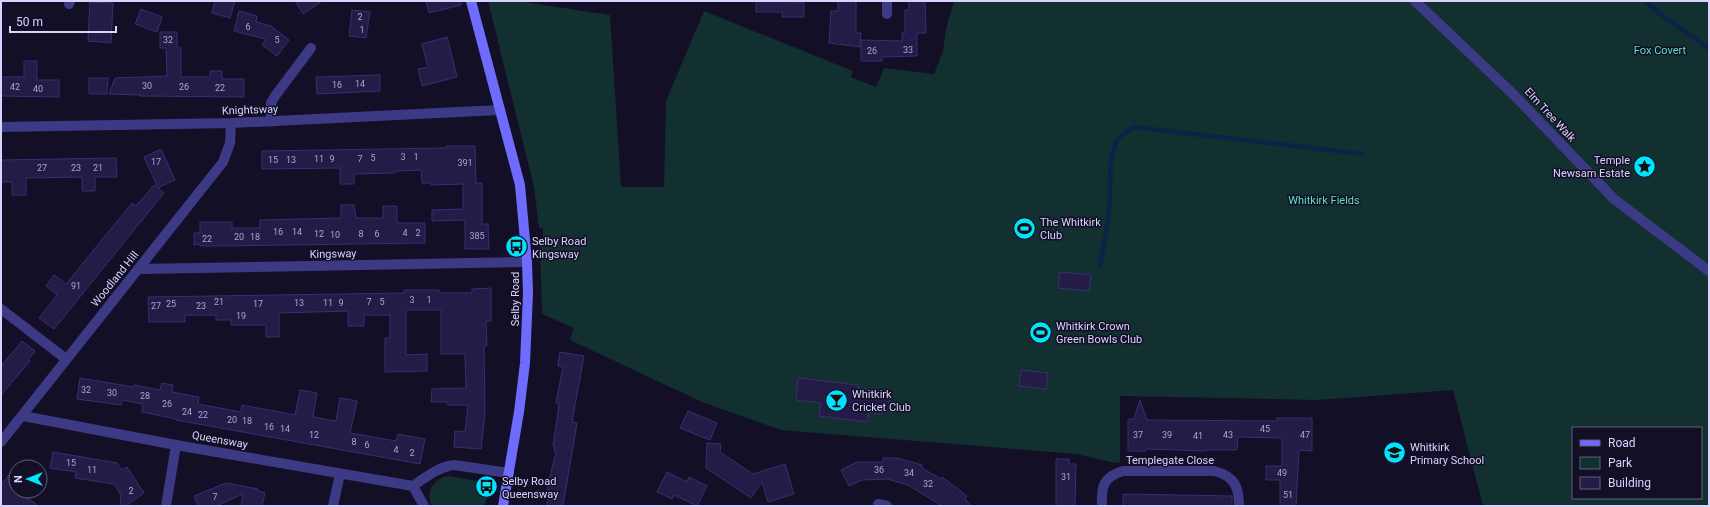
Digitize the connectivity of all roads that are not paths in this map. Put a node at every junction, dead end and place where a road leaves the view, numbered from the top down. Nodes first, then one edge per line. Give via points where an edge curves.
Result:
1 (471, 1) edge
2 (887, 1) edge
3 (1415, 1) edge
4 (887, 14) dead end
5 (311, 48) dead end
6 (500, 110) junction
7 (271, 122) junction
8 (230, 123) junction
9 (1, 127) edge
10 (527, 262) junction
11 (139, 269) junction
12 (1709, 271) edge
13 (1, 309) edge
14 (66, 358) junction
15 (23, 416) junction
16 (1, 442) edge
17 (176, 445) junction
18 (509, 473) junction
19 (340, 474) junction
20 (413, 486) junction
21 (166, 506) edge
22 (333, 506) edge
23 (424, 506) edge
24 (503, 506) edge
25 (1102, 506) edge
26 (1239, 506) edge

1 - 6 main road, Selby Road
2 - 4 street
3 - 12 street, Elm Tree Walk via 1513,94 1614,199
5 - 7 street via 271,103
6 - 7 street, Knightsway
6 - 10 main road, Selby Road via 520,185
7 - 8 street, Knightsway
8 - 9 street, Knightsway
8 - 11 street, Woodland Hill via 230,143 223,162
10 - 11 street, Kingsway
10 - 18 main road, Selby Road via 525,363
11 - 14 street, Woodland Hill
13 - 14 street
14 - 15 street, Woodland Hill
15 - 16 street, Woodland Hill
15 - 17 street, Queensway
17 - 19 street, Queensway
17 - 21 street
18 - 20 street via 446,466
18 - 24 main road, Selby Road
19 - 20 street, Queensway
19 - 22 street
20 - 23 street
25 - 26 street, Templegate Close via 1104,484 1115,473 1123,471 1223,473 1236,486

